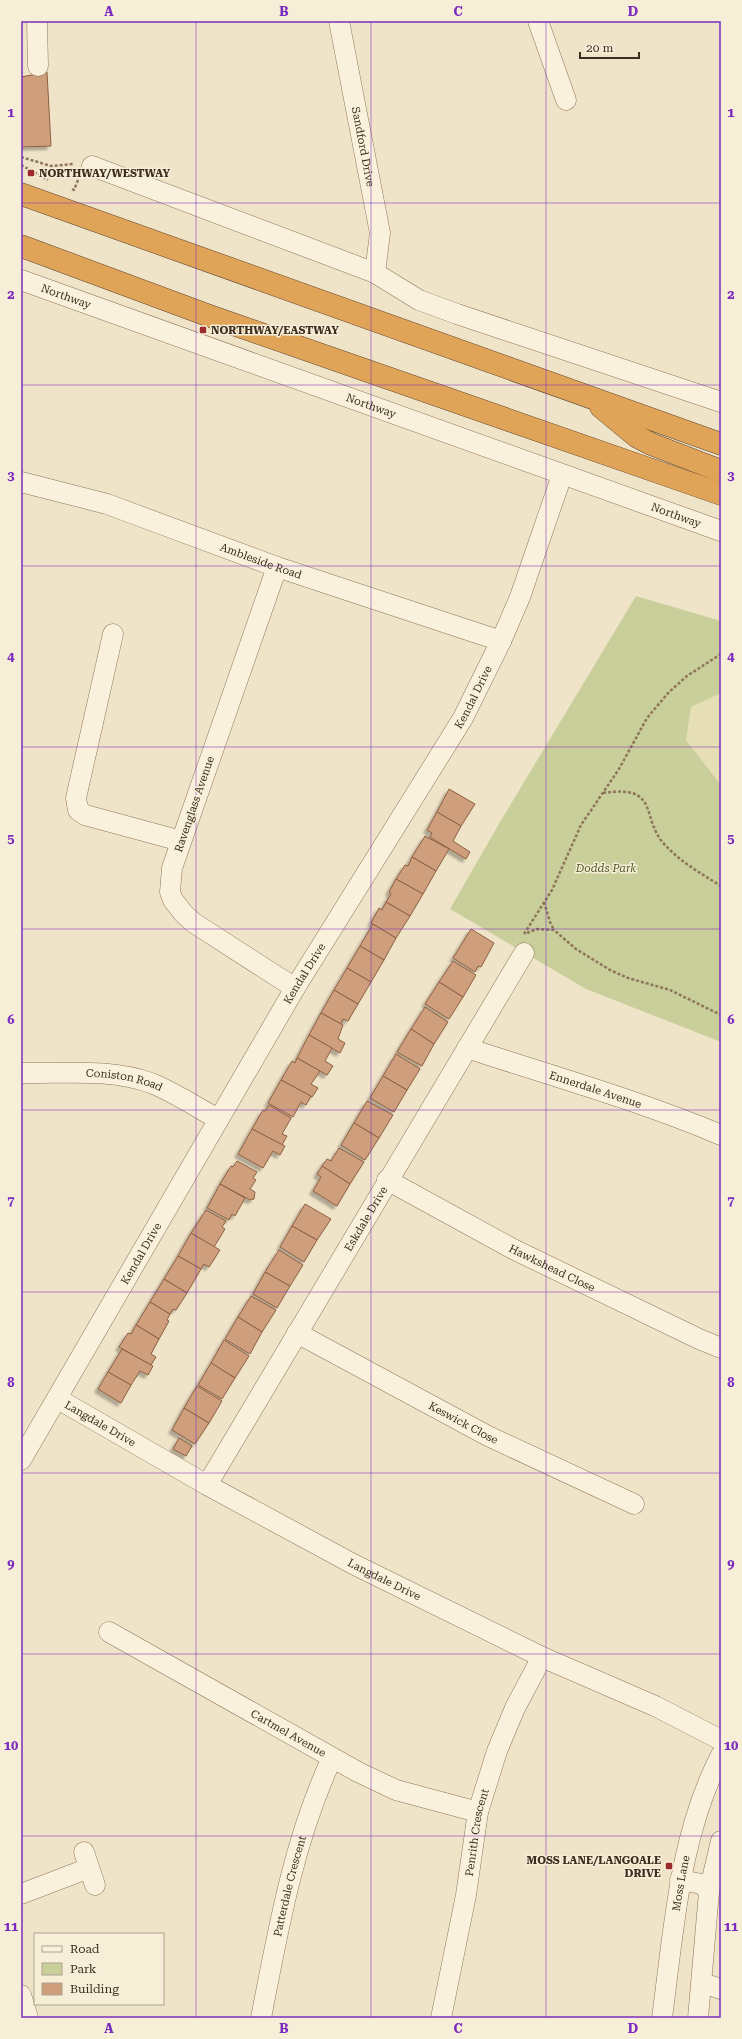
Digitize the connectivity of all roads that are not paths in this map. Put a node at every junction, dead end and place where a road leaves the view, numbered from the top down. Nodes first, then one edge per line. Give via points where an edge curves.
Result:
1 (37, 21) edge
2 (339, 21) edge
3 (538, 21) edge
4 (38, 66) dead end
5 (566, 100) dead end
6 (88, 165) road end
7 (21, 194) edge
8 (21, 246) edge
9 (375, 273) junction
10 (21, 280) edge
11 (591, 398) junction
12 (721, 402) edge
13 (721, 444) edge
14 (721, 471) edge
15 (562, 475) junction
16 (21, 482) edge
17 (721, 494) edge
18 (721, 531) edge
19 (278, 567) junction
20 (113, 634) dead end
21 (501, 641) junction
22 (181, 841) junction
23 (524, 953) dead end
24 (295, 988) junction
25 (467, 1048) junction
26 (21, 1073) edge
27 (218, 1119) junction
28 (721, 1135) edge
29 (387, 1180) junction
30 (297, 1334) junction
31 (721, 1348) edge
32 (58, 1399) junction
33 (21, 1460) edge
34 (207, 1486) junction
35 (634, 1504) dead end
36 (109, 1632) dead end
37 (542, 1657) junction
38 (721, 1740) edge
39 (721, 1755) edge
40 (332, 1758) junction
41 (478, 1812) junction
42 (721, 1841) edge
43 (90, 1868) dead end
44 (680, 1880) junction
45 (709, 1892) junction
46 (21, 1894) edge
47 (702, 1984) junction
48 (721, 1989) edge
49 (21, 1996) edge
50 (28, 2018) edge
51 (261, 2018) edge
52 (441, 2018) edge
53 (662, 2018) edge
54 (698, 2018) edge

1 - 4 street
2 - 9 street, Sandford Drive via 380,233
3 - 5 street
6 - 9 street
7 - 11 highway
8 - 17 highway via 214,318
9 - 12 street via 419,300
10 - 15 street, Northway
11 - 13 highway
11 - 14 highway via 646,442
15 - 18 street, Northway
15 - 21 street, Kendal Drive via 520,597
16 - 19 street, Ambleside Road via 107,504
19 - 21 street, Ambleside Road
19 - 22 street, Ravenglass Avenue
20 - 22 street via 76,798 78,810 85,815
21 - 24 street, Kendal Drive via 463,718
22 - 24 street, Ravenglass Avenue via 172,868 170,884 173,900 178,907 194,923
23 - 25 street, Eskdale Drive
24 - 27 street, Kendal Drive
25 - 28 street, Ennerdale Avenue via 577,1082
25 - 29 street, Eskdale Drive
26 - 27 street, Coniston Road via 98,1073 130,1077 160,1087
27 - 32 street, Kendal Drive
29 - 30 street, Eskdale Drive
29 - 31 street, Hawkshead Close via 513,1249
30 - 34 street, Eskdale Drive
30 - 35 street, Keswick Close via 488,1436
32 - 33 street, Kendal Drive
32 - 34 street, Langdale Drive
34 - 37 street, Langdale Drive via 353,1564
36 - 40 street, Cartmel Avenue
37 - 38 street, Langdale Drive via 654,1706
37 - 41 street, Penrith Crescent via 515,1708 497,1751
39 - 44 street, Moss Lane via 696,1812
40 - 41 street, Cartmel Avenue via 396,1790
40 - 51 street, Patterdale Crescent via 318,1787 294,1864
41 - 52 street, Penrith Crescent via 466,1895
42 - 45 street
43 - 46 street
44 - 45 street via 702,1884
44 - 53 street, Moss Lane
45 - 47 street
47 - 48 street
47 - 54 street
49 - 50 street

